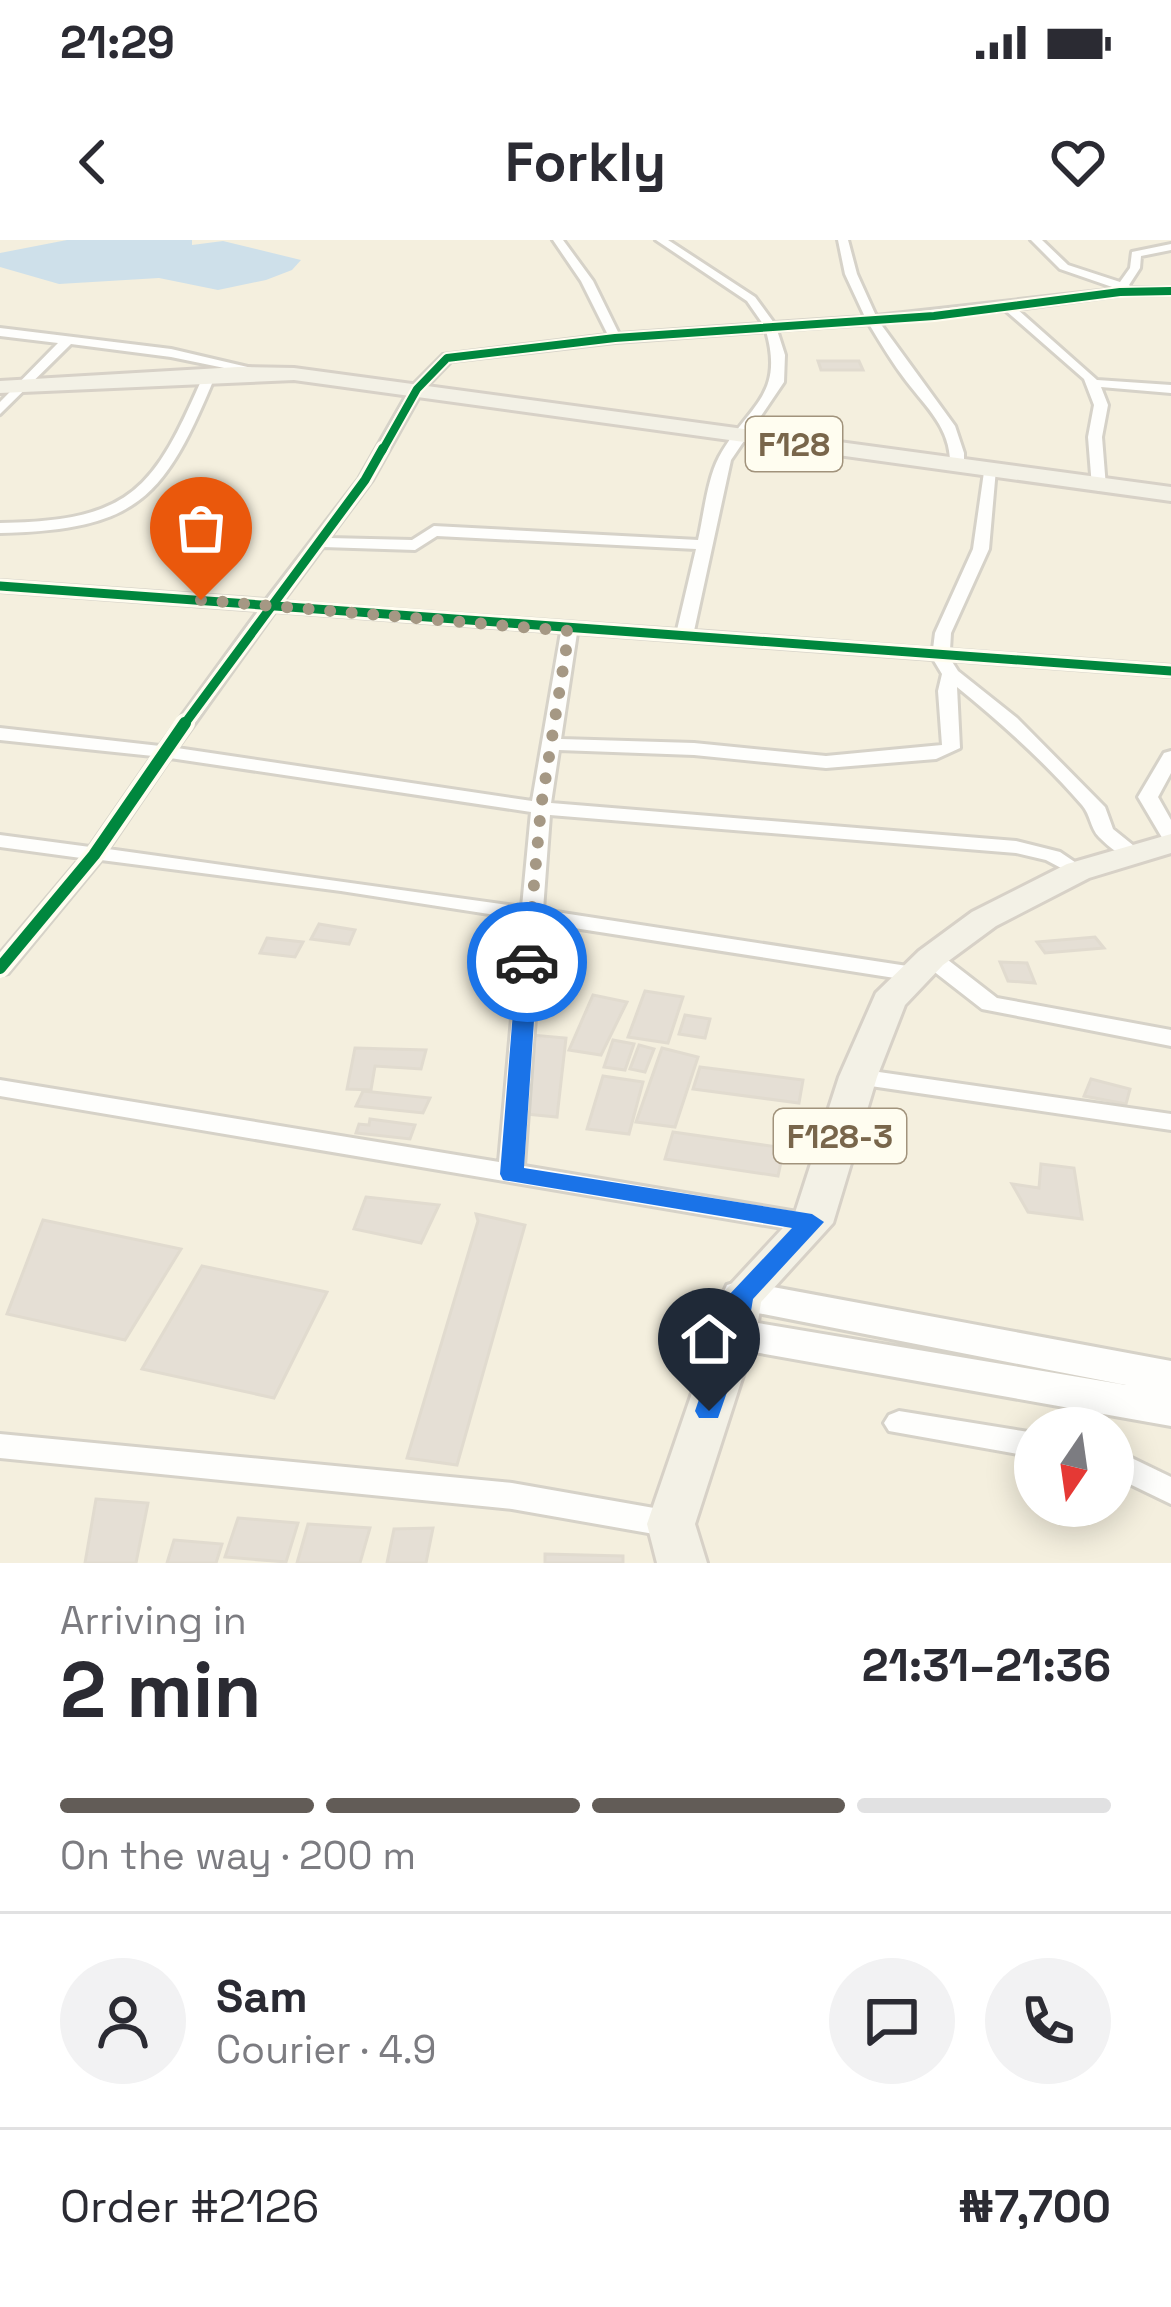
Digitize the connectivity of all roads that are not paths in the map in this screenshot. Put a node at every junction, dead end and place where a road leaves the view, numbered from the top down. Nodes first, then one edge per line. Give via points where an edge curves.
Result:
1 (558, 240) edge
2 (662, 240) edge
3 (843, 240) edge
4 (1036, 240) edge
5 (1171, 248) edge
6 (1128, 288) junction
7 (1171, 291) edge
8 (1009, 308) junction
9 (874, 321) junction
10 (770, 326) junction
11 (0, 332) edge
12 (615, 338) junction
13 (67, 340) junction
14 (263, 372) junction
15 (210, 374) junction
16 (1092, 383) junction
17 (28, 385) junction
18 (0, 387) edge
19 (417, 389) junction
20 (1171, 389) edge
21 (0, 410) edge
22 (737, 436) junction
23 (957, 467) junction
24 (992, 472) junction
25 (1099, 487) junction
26 (1171, 494) edge
27 (0, 528) edge
28 (320, 542) junction
29 (706, 545) junction
30 (0, 586) edge
31 (268, 607) junction
32 (569, 631) junction
33 (684, 638) junction
34 (946, 666) junction
35 (1171, 671) edge
36 (0, 734) edge
37 (551, 744) junction
38 (165, 752) junction
39 (1171, 757) edge
40 (541, 807) junction
41 (1171, 840) edge
42 (0, 841) edge
43 (1132, 854) junction
44 (94, 855) junction
45 (1078, 871) junction
46 (531, 914) junction
47 (923, 966) junction
48 (0, 968) edge
49 (1171, 1038) edge
50 (858, 1077) junction
51 (0, 1088) edge
52 (1171, 1122) edge
53 (512, 1174) junction
54 (812, 1222) junction
55 (737, 1315) junction
56 (1171, 1377) edge
57 (1171, 1409) edge
58 (899, 1423) dead end
59 (1014, 1442) edge
60 (0, 1446) edge
61 (1134, 1472) edge
62 (1171, 1491) edge
63 (671, 1524) junction
64 (682, 1563) edge

1 - 12 street
2 - 10 street via 731,283
3 - 9 street
4 - 6 street via 1064,267
5 - 6 street via 1136,254
6 - 7 street
6 - 8 street
8 - 9 street
8 - 16 street
9 - 10 street
9 - 23 street via 954,436
10 - 12 street
10 - 22 street via 778,382
11 - 13 street
12 - 19 street via 456,354
13 - 14 street
13 - 17 street
14 - 15 main road, F128
14 - 19 main road, F128
15 - 17 main road, F128
15 - 27 street via 160,476 137,495 88,517
16 - 20 street
16 - 25 street via 1101,405
17 - 18 main road, F128
17 - 21 street
19 - 22 main road, F128
19 - 28 street
22 - 23 main road, F128
22 - 29 street
23 - 24 main road, F128
24 - 25 main road, F128
24 - 34 street via 981,549 944,633
25 - 26 main road, F128
28 - 29 street via 415,545 434,531
28 - 31 street
29 - 33 street
30 - 31 street
31 - 32 street
31 - 38 street
32 - 33 street
32 - 37 street
33 - 34 street
34 - 35 street
34 - 37 street via 951,748 936,753 826,762
34 - 43 street via 1042,751
36 - 38 street
37 - 40 street
38 - 40 street
38 - 44 street
39 - 41 street via 1148,797
40 - 45 street via 1016,847
40 - 46 street
41 - 43 main road, F128-3
42 - 44 street
43 - 45 main road, F128-3
44 - 46 street
44 - 48 street
45 - 47 main road, F128-3 via 984,919
46 - 47 street
46 - 53 street
47 - 49 street via 990,1004
47 - 50 main road, F128-3 via 889,1001
50 - 52 street
50 - 54 main road, F128-3
51 - 53 street
53 - 54 street
54 - 55 main road, F128-3
55 - 56 street
55 - 57 street
55 - 63 main road, F128-3
58 - 59 street
60 - 63 street via 512,1496
61 - 62 street
63 - 64 main road

